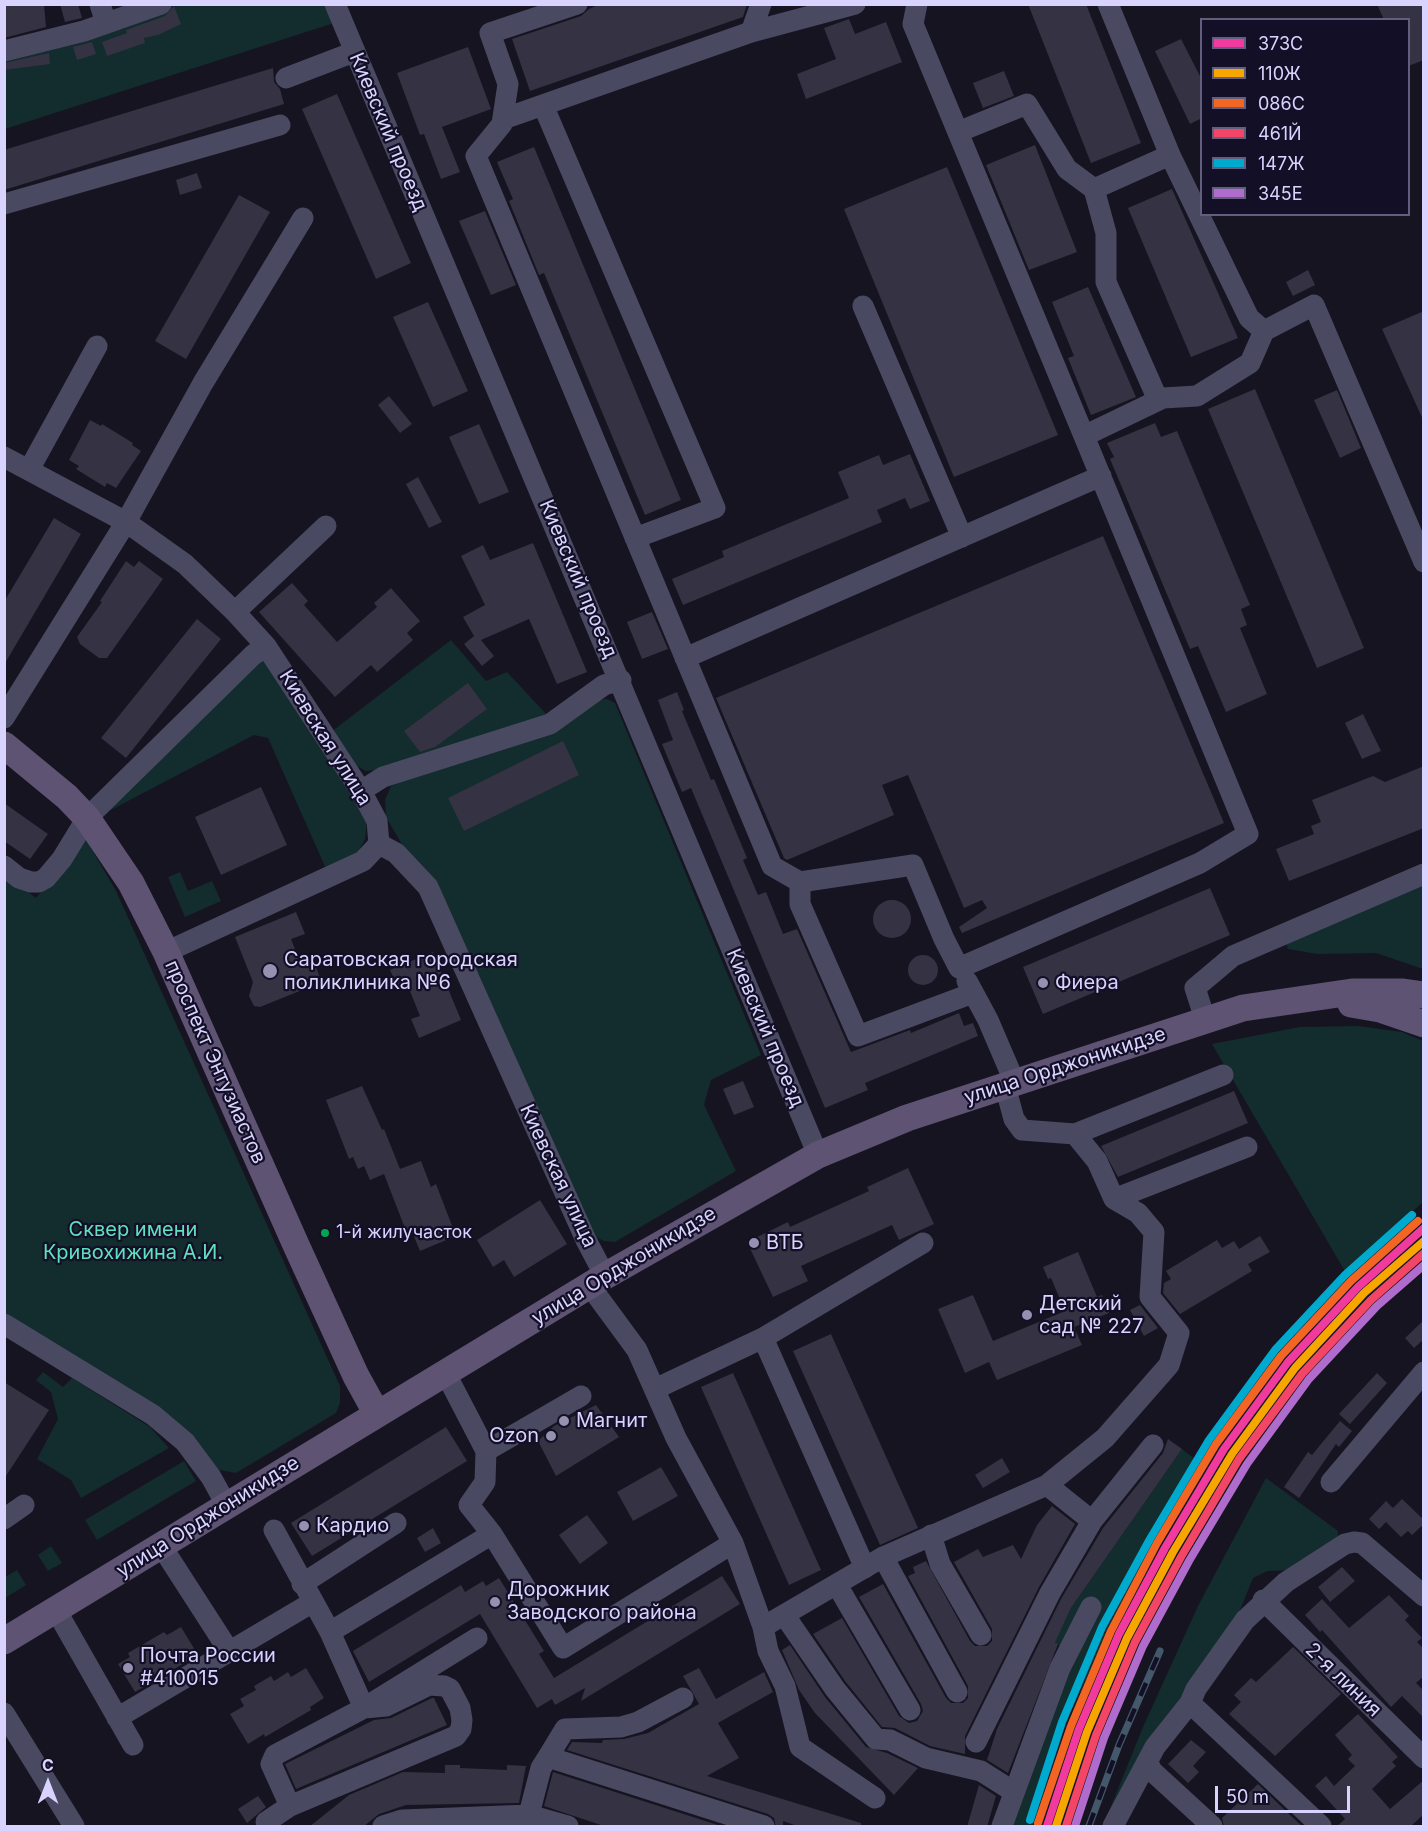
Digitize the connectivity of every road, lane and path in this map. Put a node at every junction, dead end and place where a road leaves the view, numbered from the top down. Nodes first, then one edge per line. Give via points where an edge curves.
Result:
1 (161, 4) edge
2 (335, 4) edge
3 (577, 4) edge
4 (761, 4) edge
5 (855, 4) edge
6 (917, 4) edge
7 (1108, 4) edge
8 (103, 14) edge
9 (751, 32) junction
10 (4, 51) edge
11 (354, 52) junction
12 (286, 78) dead end
13 (543, 105) junction
14 (503, 119) junction
15 (280, 125) dead end
16 (958, 132) junction
17 (1170, 155) junction
18 (1094, 189) junction
19 (4, 204) edge
20 (303, 218) dead end
21 (863, 306) dead end
22 (1264, 330) junction
23 (97, 346) dead end
24 (1158, 400) junction
25 (1084, 436) junction
26 (4, 457) edge
27 (30, 468) junction
28 (1101, 476) junction
29 (126, 522) junction
30 (326, 526) dead end
31 (962, 537) junction
32 (635, 538) junction
33 (1424, 562) edge
34 (236, 612) junction
35 (266, 646) junction
36 (685, 658) junction
37 (621, 680) junction
38 (4, 718) edge
39 (4, 745) edge
40 (361, 791) junction
41 (87, 818) junction
42 (379, 844) junction
43 (4, 866) edge
44 (1424, 874) edge
45 (800, 882) junction
46 (166, 952) junction
47 (959, 968) junction
48 (973, 993) junction
49 (1424, 995) edge
50 (1293, 999) junction
51 (1205, 1019) junction
52 (1424, 1024) edge
53 (1223, 1075) dead end
54 (1010, 1084) junction
55 (1074, 1134) junction
56 (1247, 1147) dead end
57 (818, 1155) junction
58 (1114, 1199) junction
59 (923, 1243) dead end
60 (598, 1281) junction
61 (4, 1324) edge
62 (763, 1338) junction
63 (1424, 1372) edge
64 (446, 1374) junction
65 (655, 1389) junction
66 (581, 1396) dead end
67 (377, 1414) junction
68 (1153, 1445) dead end
69 (486, 1451) junction
70 (1331, 1482) dead end
71 (1047, 1485) junction
72 (24, 1505) dead end
73 (227, 1506) junction
74 (4, 1519) edge
75 (1092, 1521) junction
76 (396, 1523) dead end
77 (274, 1530) dead end
78 (492, 1534) junction
79 (931, 1535) junction
80 (733, 1543) junction
81 (162, 1547) junction
82 (883, 1557) junction
83 (865, 1568) junction
84 (302, 1584) junction
85 (837, 1585) junction
86 (1424, 1596) edge
87 (1263, 1600) junction
88 (314, 1602) junction
89 (1091, 1607) dead end
90 (56, 1610) junction
91 (785, 1616) junction
92 (764, 1627) junction
93 (330, 1632) junction
94 (981, 1635) dead end
95 (477, 1638) dead end
96 (4, 1641) edge
97 (229, 1651) junction
98 (957, 1692) dead end
99 (683, 1698) dead end
100 (1190, 1703) junction
101 (364, 1708) junction
102 (910, 1710) dead end
103 (4, 1713) edge
104 (117, 1719) junction
105 (976, 1742) dead end
106 (133, 1745) dead end
107 (548, 1757) junction
108 (1424, 1758) edge
109 (1148, 1763) junction
110 (1014, 1792) junction
111 (875, 1798) dead end
112 (290, 1806) junction
113 (527, 1821) edge
114 (265, 1825) edge
115 (74, 1827) edge
116 (383, 1827) edge
117 (568, 1827) edge
118 (764, 1827) edge
119 (1002, 1827) edge
120 (1113, 1827) edge
121 (1212, 1827) edge
122 (1321, 1827) edge

1 - 8 street
2 - 11 street, Киевский проезд
3 - 14 street via 490,33 508,84
4 - 9 street
5 - 9 street
6 - 16 street via 913,24
7 - 17 street
8 - 10 street
9 - 13 street
11 - 12 street
11 - 37 street, Киевский проезд
13 - 14 street
13 - 32 street via 715,507
14 - 32 street via 476,156
15 - 19 street
16 - 18 street via 1027,104 1067,169
16 - 25 street
17 - 18 street
17 - 22 street via 1249,318
18 - 24 street via 1106,233 1106,282
20 - 29 street via 203,383
21 - 31 street
22 - 24 street via 1250,363 1197,396
22 - 33 street via 1314,305
23 - 27 street
24 - 25 street
25 - 28 street
26 - 27 street, Киевская улица
27 - 29 street, Киевская улица
28 - 31 street
28 - 47 street via 1248,834 1200,863
29 - 34 street, Киевская улица via 184,564
29 - 38 street
30 - 34 street
31 - 36 street
32 - 36 street
34 - 35 street, Киевская улица
35 - 40 street, Киевская улица
35 - 41 street
36 - 45 street via 772,866
37 - 40 street via 604,685 550,724 383,777
37 - 57 street, Киевский проезд
39 - 41 main road, проспект Энтузиастов via 68,797
40 - 42 street, Киевская улица via 377,821
41 - 43 street via 62,859 39,882 19,878
41 - 46 main road, проспект Энтузиастов via 131,883
42 - 46 street via 363,861
42 - 60 street, Киевская улица via 396,853 429,887 586,1240
44 - 51 street via 1233,956 1195,988
45 - 47 street via 913,866
45 - 48 street via 800,904 858,1036
46 - 67 main road, проспект Энтузиастов via 300,1254
47 - 48 street
48 - 54 street via 988,1020
49 - 50 main road, улица Орджоникидзе via 1352,992
50 - 51 main road, улица Орджоникидзе
50 - 52 main road, улица Орджоникидзе via 1380,1009
51 - 54 main road, улица Орджоникидзе
53 - 55 street
54 - 55 street via 1014,1119 1022,1130
54 - 57 main road, улица Орджоникидзе via 907,1118
55 - 58 street via 1097,1161
56 - 58 street
57 - 60 main road, улица Орджоникидзе
58 - 71 street via 1138,1213 1154,1232 1150,1296 1179,1333 1169,1365 1105,1438
59 - 62 street
60 - 64 main road, улица Орджоникидзе
60 - 65 street, Киевская улица
61 - 73 street via 153,1415 184,1442
62 - 65 street
62 - 83 street
63 - 70 street
64 - 67 main road, улица Орджоникидзе
64 - 69 street
65 - 80 street, Киевская улица via 676,1438
66 - 69 street
67 - 73 main road, улица Орджоникидзе
68 - 75 street
69 - 78 street via 485,1482 469,1505
71 - 75 street
71 - 79 street
72 - 74 street
73 - 81 main road, улица Орджоникидзе
75 - 105 street via 1050,1593
76 - 84 street
77 - 84 street
78 - 80 street via 563,1648
78 - 93 street
79 - 82 street
79 - 94 street via 940,1564
80 - 92 street, Киевская улица
81 - 90 main road, улица Орджоникидзе
81 - 97 street
82 - 83 street
82 - 98 street
83 - 85 street
84 - 88 street
85 - 91 street
85 - 102 street
86 - 87 street via 1362,1543 1354,1542 1345,1544
87 - 100 street via 1196,1689
87 - 108 street, 2-я линия
88 - 93 street
88 - 97 street
89 - 110 street via 1060,1668
90 - 96 main road, улица Орджоникидзе
90 - 104 street
91 - 92 street
91 - 110 street via 835,1689 876,1739 890,1740 926,1758 981,1771
92 - 111 street, Киевская улица via 768,1651 785,1686 800,1748
93 - 101 street
95 - 101 street
97 - 104 street
99 - 107 street via 621,1727 565,1729
100 - 109 street
100 - 122 street
101 - 112 street via 275,1755 272,1764
101 - 112 street via 386,1706 429,1685 444,1686 450,1689 460,1708 462,1729 456,1736
103 - 115 street
104 - 106 street
107 - 113 street via 541,1768
107 - 118 street
109 - 120 street
109 - 121 street
110 - 119 street
112 - 114 street
113 - 116 street via 402,1820
113 - 117 street

